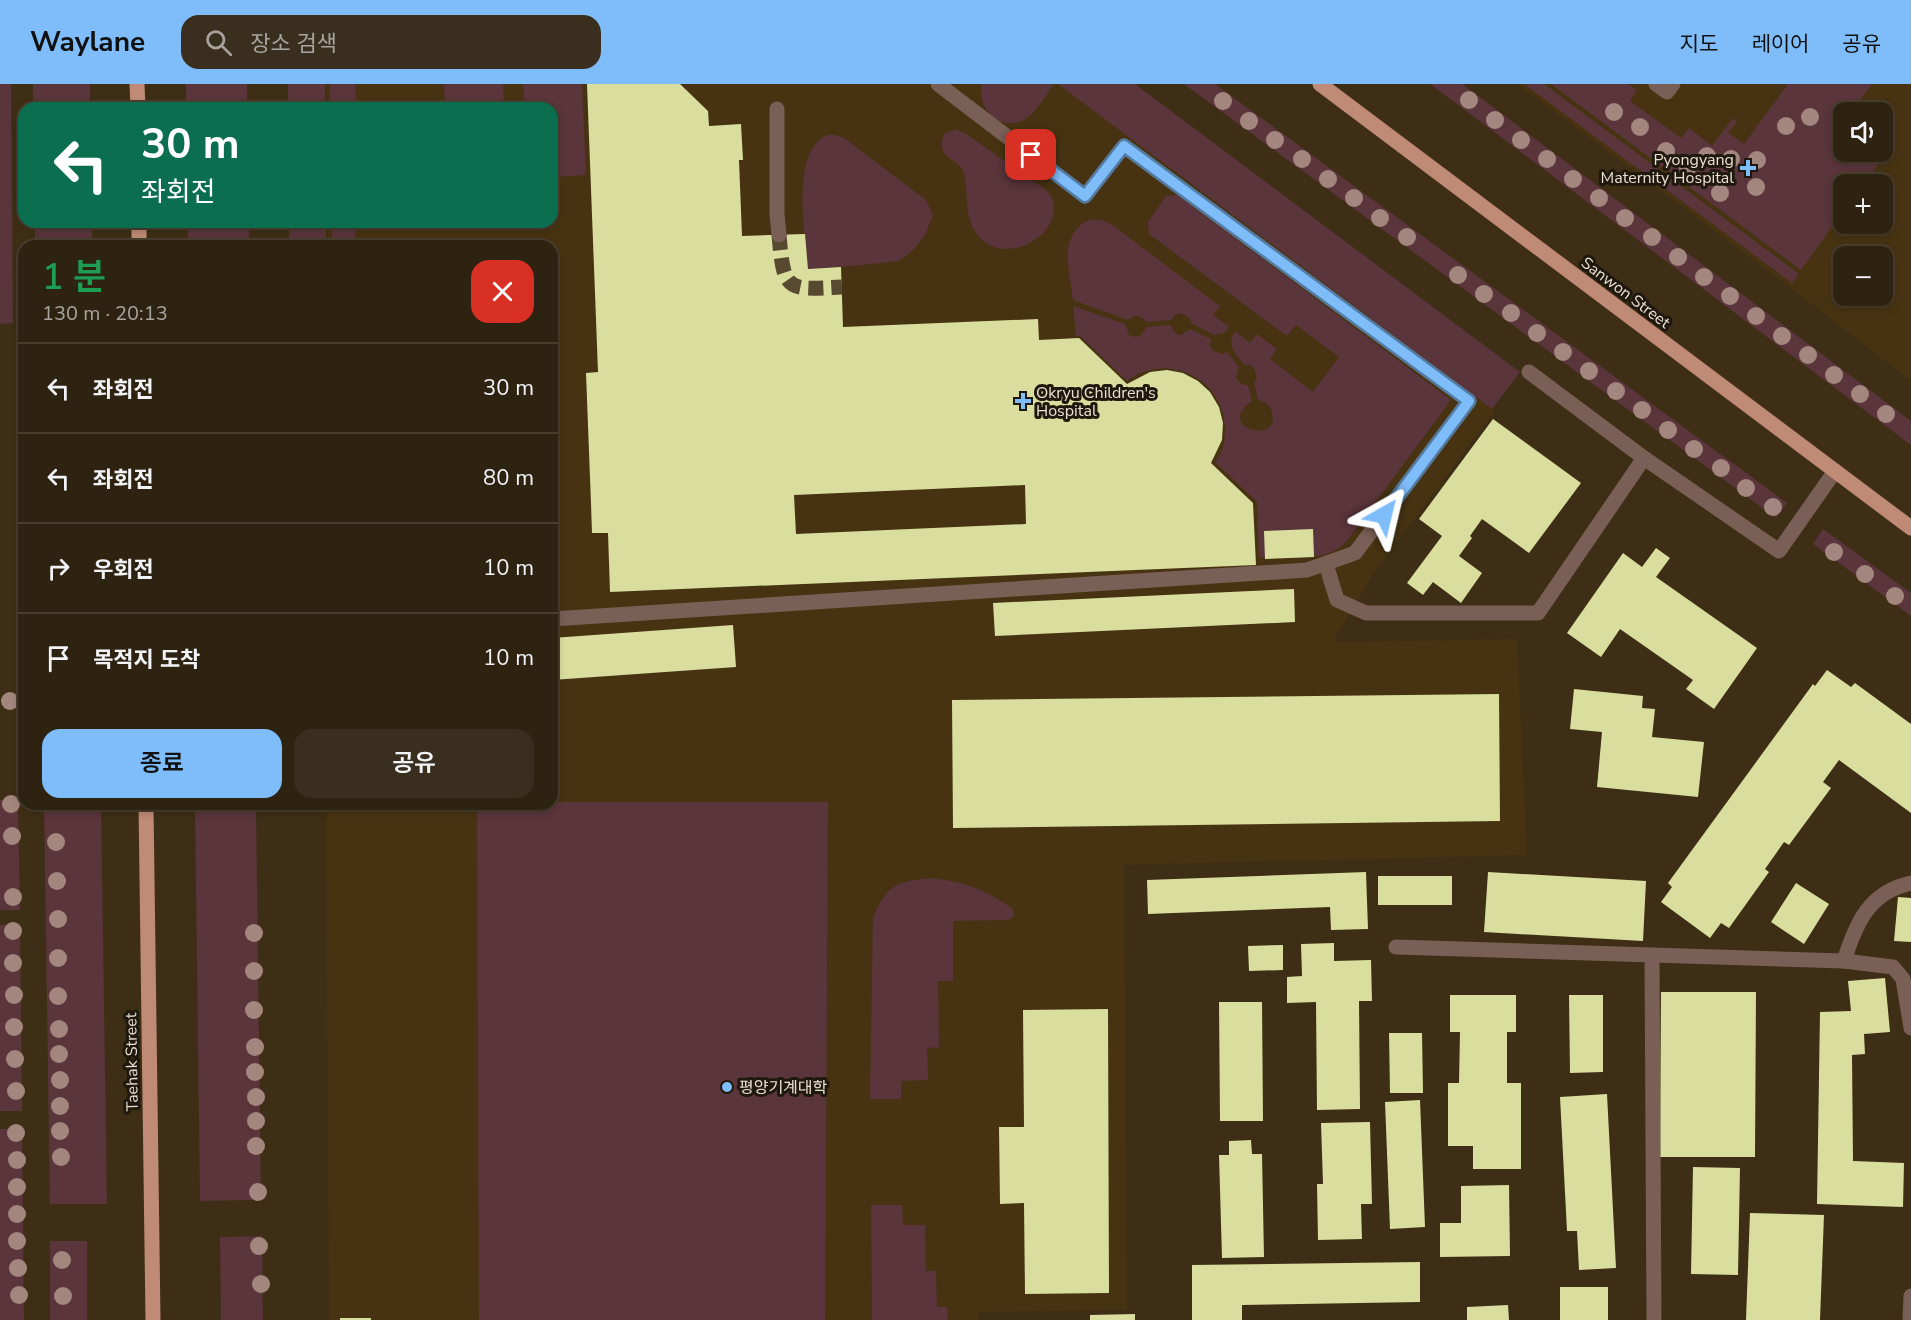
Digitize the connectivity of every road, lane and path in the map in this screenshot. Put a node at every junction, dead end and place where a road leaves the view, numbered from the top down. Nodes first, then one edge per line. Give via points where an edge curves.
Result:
1 (137, 84) edge
2 (938, 84) edge
3 (1320, 84) edge
4 (1656, 84) edge
5 (1673, 84) edge
6 (138, 102) edge
7 (777, 109) dead end
8 (779, 235) tunnel mouth
9 (1529, 372) dead end
10 (1644, 458) junction
11 (1835, 471) junction
12 (1911, 528) edge
13 (1326, 564) junction
14 (558, 619) edge
15 (146, 810) edge
16 (1911, 883) edge
17 (1396, 947) dead end
18 (1652, 955) junction
19 (1844, 961) junction
20 (1911, 1028) edge
21 (1911, 1296) edge
22 (153, 1320) edge
23 (1654, 1320) edge
24 (1910, 1320) edge

1 - 6 main road
2 - 13 street via 1085,196 1124,146 1469,401 1355,553
3 - 11 main road, Sanwon Street
4 - 5 street via 1667,92
7 - 8 street
9 - 10 street
10 - 11 street via 1779,551
10 - 13 street via 1538,613 1366,613 1337,600
11 - 12 main road, Sanwon Street
13 - 14 street via 1307,570
15 - 22 main road, Taehak Street
16 - 19 street via 1894,886 1870,904
17 - 18 street
18 - 19 street
18 - 23 street
19 - 20 street via 1893,967 1903,979
21 - 24 street

